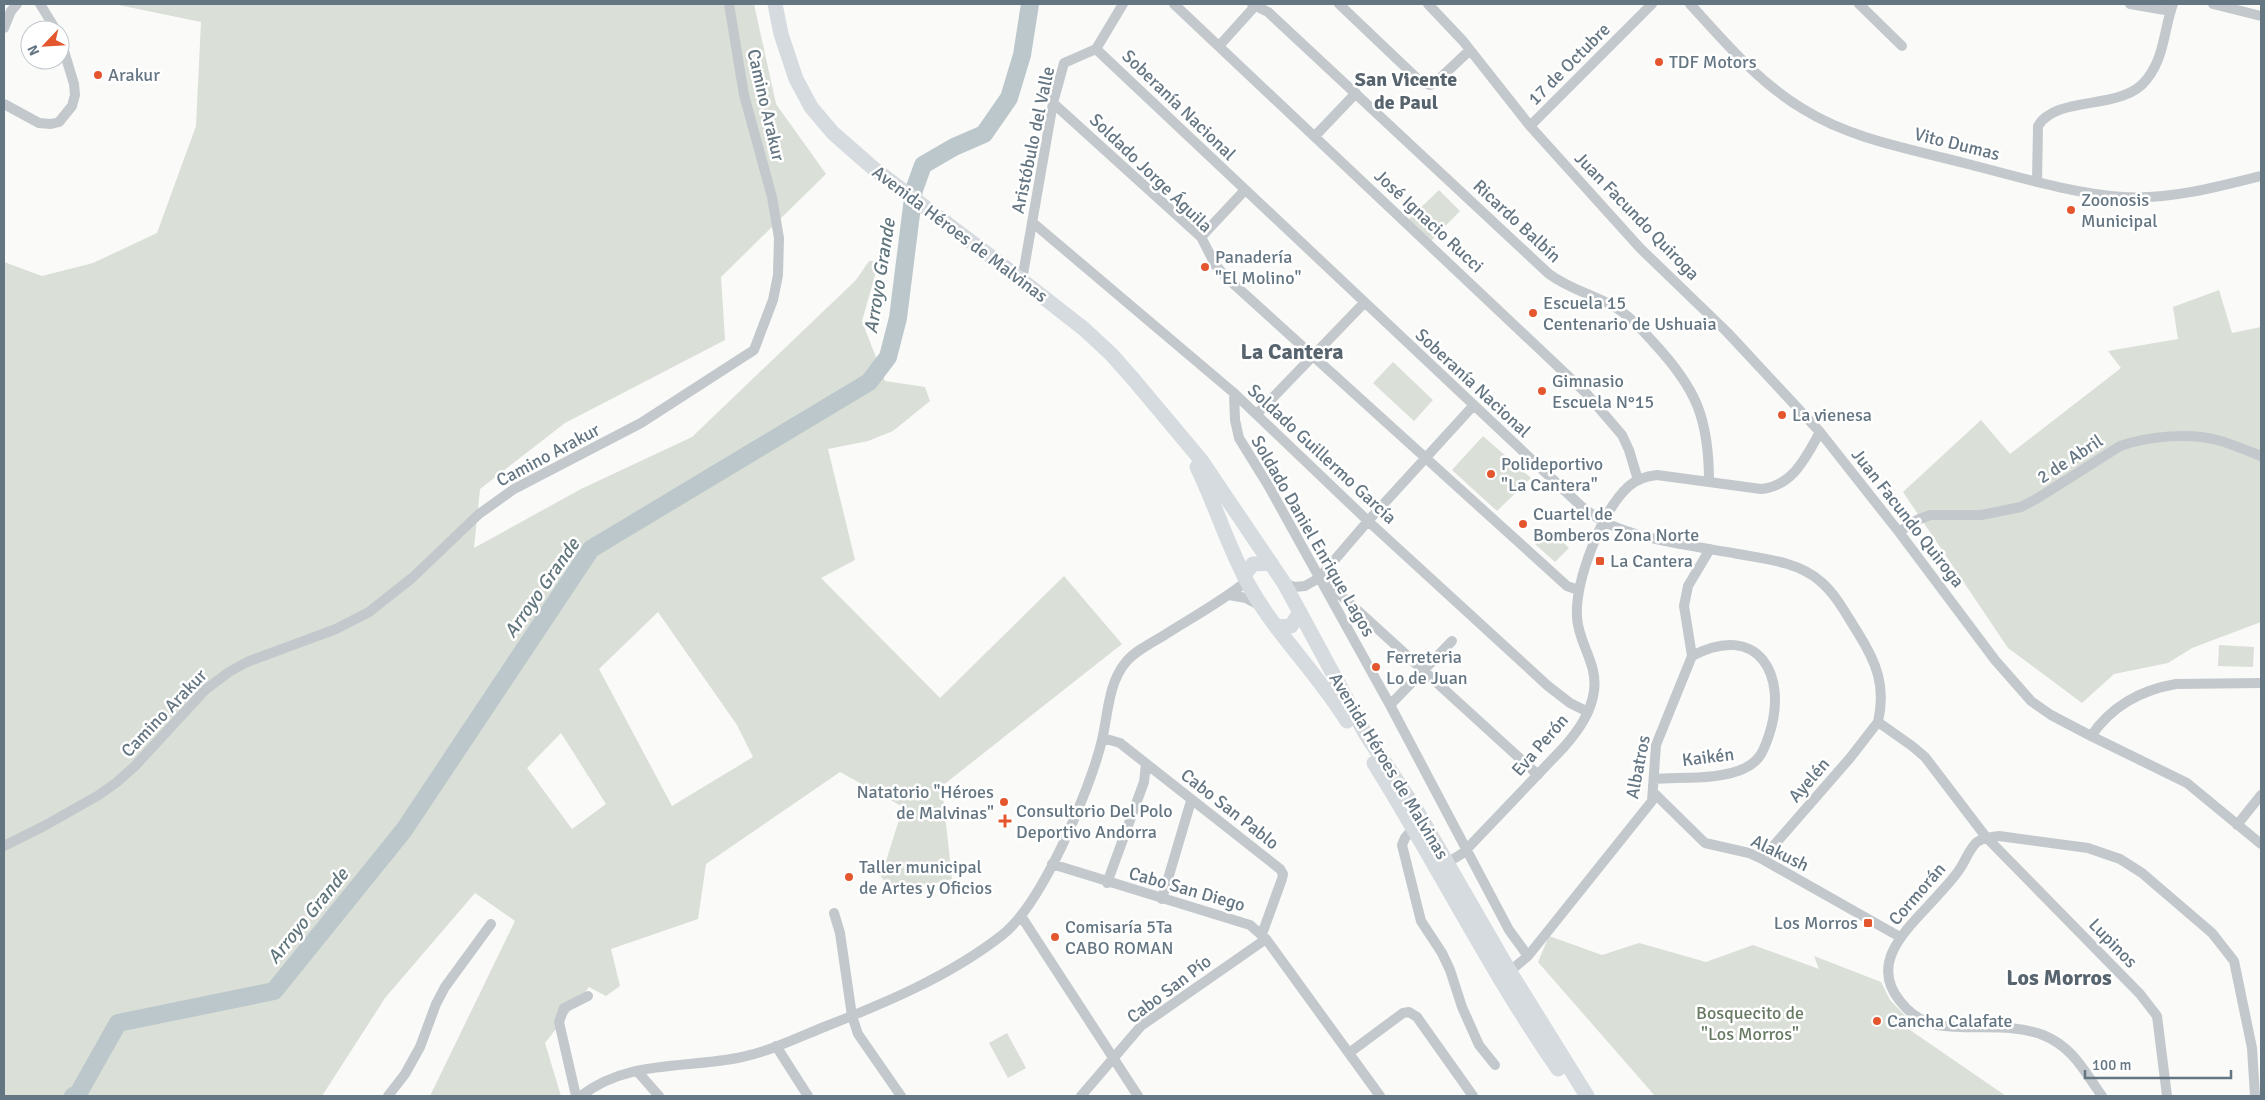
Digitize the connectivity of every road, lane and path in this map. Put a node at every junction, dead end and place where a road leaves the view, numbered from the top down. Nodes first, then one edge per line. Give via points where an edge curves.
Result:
1 (17, 4) edge
2 (40, 4) edge
3 (729, 4) edge
4 (775, 4) edge
5 (1123, 4) edge
6 (1174, 4) edge
7 (1254, 4) edge
8 (1339, 4) edge
9 (1428, 4) edge
10 (1652, 4) edge
11 (1690, 4) edge
12 (1858, 4) edge
13 (2130, 4) edge
14 (2213, 4) edge
15 (2172, 8) edge
16 (2261, 16) edge
17 (50, 20) edge
18 (4, 28) edge
19 (1219, 46) junction
20 (1902, 46) dead end
21 (1096, 48) junction
22 (1470, 50) junction
23 (70, 70) edge
24 (1356, 93) junction
25 (1053, 103) junction
26 (4, 104) edge
27 (1530, 126) junction
28 (1315, 136) junction
29 (2261, 176) edge
30 (2037, 182) junction
31 (1245, 190) junction
32 (1032, 222) junction
33 (1200, 237) junction
34 (1022, 280) junction
35 (1364, 303) junction
36 (1314, 355) junction
37 (1234, 393) junction
38 (1473, 406) junction
39 (1257, 414) junction
40 (1820, 432) junction
41 (1184, 441) junction
42 (2261, 456) edge
43 (1427, 458) junction
44 (1638, 480) junction
45 (1708, 482) junction
46 (1368, 521) junction
47 (1604, 522) junction
48 (1899, 532) junction
49 (1710, 549) junction
50 (1271, 562) junction
51 (1246, 578) junction
52 (1319, 578) junction
53 (1284, 583) junction
54 (1305, 586) junction
55 (1578, 590) junction
56 (1229, 595) junction
57 (1262, 606) junction
58 (1299, 610) junction
59 (1276, 627) junction
60 (1452, 642) dead end
61 (1692, 656) junction
62 (1423, 671) junction
63 (2261, 683) edge
64 (1390, 705) junction
65 (1588, 712) junction
66 (1878, 722) junction
67 (2091, 736) junction
68 (1103, 738) junction
69 (1146, 764) junction
70 (1538, 775) junction
71 (1654, 779) junction
72 (1653, 792) junction
73 (2261, 795) edge
74 (1191, 801) junction
75 (2237, 824) junction
76 (1414, 827) junction
77 (1986, 838) junction
78 (2261, 844) edge
79 (4, 846) edge
80 (1467, 849) junction
81 (1762, 859) junction
82 (1052, 864) junction
83 (1443, 866) junction
84 (1107, 882) junction
85 (1162, 899) junction
86 (834, 913) dead end
87 (1021, 916) junction
88 (491, 924) dead end
89 (1264, 937) junction
90 (1900, 937) junction
91 (1528, 956) junction
92 (1505, 975) junction
93 (588, 996) dead end
94 (852, 1016) junction
95 (776, 1046) junction
96 (2257, 1046) edge
97 (1349, 1053) junction
98 (1112, 1060) junction
99 (1495, 1065) dead end
100 (637, 1071) junction
101 (388, 1096) edge
102 (576, 1096) edge
103 (581, 1096) edge
104 (659, 1096) edge
105 (808, 1096) edge
106 (901, 1096) edge
107 (1081, 1096) edge
108 (1138, 1096) edge
109 (1380, 1096) edge
110 (1473, 1096) edge
111 (1579, 1096) edge
112 (1586, 1096) edge
113 (2102, 1096) edge
114 (2167, 1096) edge
115 (2255, 1096) edge

1 - 18 street
2 - 17 street
3 - 79 street, Camino Arakur via 744,96 772,197 779,238 774,300 754,350 641,422 514,489 479,514 412,578 369,612 229,672 205,690 118,782
4 - 34 highway, Avenida Héroes de Malvinas via 787,58 803,93 821,120 873,168
5 - 21 street
6 - 19 street, José Ignacio Rucci
7 - 19 street
7 - 24 street, Ricardo Balbín via 1268,12
8 - 22 street via 1422,83 1430,85 1436,82
9 - 22 street, Juan Facundo Quiroga
10 - 27 street, 17 de Octubre
11 - 30 street, Vito Dumas via 1741,60 1777,91 1830,124 1869,138
12 - 20 street
13 - 15 street
14 - 16 street
15 - 30 street via 2165,40 2146,82 2117,98 2053,112 2040,122
19 - 28 street, José Ignacio Rucci
21 - 25 street, Aristóbulo del Valle via 1064,63
21 - 31 street, Soberanía Nacional
22 - 27 street, Juan Facundo Quiroga
23 - 26 street via 75,95 72,106 59,122 39,123
24 - 28 street
24 - 45 street, Ricardo Balbín via 1549,274 1561,284 1615,307 1632,320 1675,366 1692,392 1703,420 1709,451
25 - 32 street, Aristóbulo del Valle
25 - 33 street, Soldado Jorge Águila
27 - 40 street, Juan Facundo Quiroga via 1640,248 1700,304
28 - 44 street, José Ignacio Rucci via 1586,393 1622,435
29 - 30 street, Vito Dumas via 2201,191 2125,197
31 - 33 street
31 - 35 street, Soberanía Nacional
32 - 34 street, Aristóbulo del Valle
32 - 37 street, Soldado Guillermo García
33 - 36 street, Soldado Jorge Águila via 1216,266 1227,278
34 - 41 highway, Avenida Héroes de Malvinas via 1111,354
35 - 36 street
35 - 38 street, Soberanía Nacional
36 - 39 street
36 - 43 street, Soldado Jorge Águila
37 - 39 street, Soldado Guillermo García
37 - 52 street, Soldado Daniel Enrique Lagos via 1239,438
38 - 43 street
38 - 47 street, Soberanía Nacional via 1580,506
39 - 46 street, Soldado Guillermo García
40 - 45 street via 1796,471 1786,482 1774,488
40 - 48 street, Juan Facundo Quiroga
41 - 50 highway, Avenida Héroes de Malvinas via 1201,460
41 - 51 highway, Avenida Héroes de Malvinas
42 - 48 street, 2 de Abril via 2220,440 2199,437 2134,441 2120,446 2021,507 1981,515 1930,515
43 - 46 street
43 - 55 street, Soldado Jorge Águila via 1567,586
44 - 45 street via 1658,475
44 - 47 street, Eva Perón via 1615,502
46 - 52 street
46 - 65 street, Soldado Guillermo García via 1548,686
47 - 49 street, Soberanía Nacional via 1642,535
47 - 55 street, Eva Perón
48 - 67 street, Juan Facundo Quiroga via 2013,682 2039,706
49 - 61 street via 1688,586 1684,606
49 - 66 street, Soberanía Nacional via 1783,563 1821,581 1839,603 1874,662 1882,702
50 - 51 highway via 1253,564
50 - 53 highway, Avenida Héroes de Malvinas
51 - 56 street
51 - 57 highway, Avenida Héroes de Malvinas
52 - 54 street
52 - 62 street
52 - 64 street, Soldado Daniel Enrique Lagos
53 - 54 street via 1294,587
53 - 58 highway, Avenida Héroes de Malvinas
54 - 58 street
55 - 65 street, Eva Perón via 1577,619 1594,672 1594,691
56 - 57 street via 1246,598
56 - 68 street via 1126,662 1114,689
57 - 59 highway, Avenida Héroes de Malvinas
58 - 59 highway via 1291,626
58 - 83 highway, Avenida Héroes de Malvinas via 1338,687 1418,811
59 - 76 highway, Avenida Héroes de Malvinas via 1340,710
60 - 62 street
61 - 71 street, Albatros via 1656,745
61 - 71 street, Kaikén via 1705,649 1732,644 1755,651 1770,672 1776,696 1776,716 1764,750 1756,762 1744,769 1729,774
62 - 64 street
62 - 70 street
63 - 67 street via 2162,686 2120,705 2102,720
64 - 80 street, Soldado Daniel Enrique Lagos
65 - 70 street, Eva Perón via 1578,732
66 - 77 street via 1925,757
66 - 81 street, Ayelén
67 - 75 street, Juan Facundo Quiroga via 2188,783
68 - 69 street, Cabo San Pablo via 1120,743
68 - 82 street via 1080,804
69 - 74 street, Cabo San Pablo
69 - 84 street via 1144,782
70 - 80 street, Eva Perón
71 - 72 street, Albatros
72 - 81 street, Alakush via 1704,843
72 - 91 street, Albatros via 1645,812
73 - 75 street
74 - 85 street
74 - 89 street, Cabo San Pablo via 1283,874
75 - 78 street, Juan Facundo Quiroga
76 - 83 highway, Avenida Héroes de Malvinas
76 - 99 street via 1402,845 1422,921 1450,970 1479,1045
77 - 90 street, Cormorán via 1977,842 1949,883
77 - 96 street via 1999,836 2088,848 2120,859 2142,873 2212,932 2234,961
77 - 114 street, Lupinos via 2140,994 2157,1016
80 - 83 street, Eva Perón
80 - 91 street, Soldado Daniel Enrique Lagos via 1509,930
81 - 90 street, Alakush
82 - 84 street, Cabo San Diego
82 - 87 street
83 - 92 highway, Avenida Héroes de Malvinas
84 - 85 street, Cabo San Diego
85 - 89 street, Cabo San Diego via 1250,925
86 - 94 street
87 - 94 street via 1004,934 952,969 895,999
87 - 98 street
88 - 101 street via 445,987 406,1074
89 - 97 street, Cabo San Diego
89 - 98 street, Cabo San Pío via 1141,1026
90 - 113 street, Cormorán via 1890,956 1888,980 1893,993 1922,1021 2032,1032 2072,1053
91 - 92 street, Albatros
92 - 111 highway, Avenida Héroes de Malvinas via 1547,1052
92 - 112 highway, Avenida Héroes de Malvinas
93 - 102 street via 564,1008 559,1022
94 - 95 street
94 - 106 street via 858,1034
95 - 100 street via 742,1057
95 - 105 street
96 - 115 street
97 - 109 street, Cabo San Diego
97 - 110 street via 1403,1013 1409,1012 1417,1017
98 - 107 street, Cabo San Pío
98 - 108 street
100 - 103 street via 588,1090
100 - 104 street

